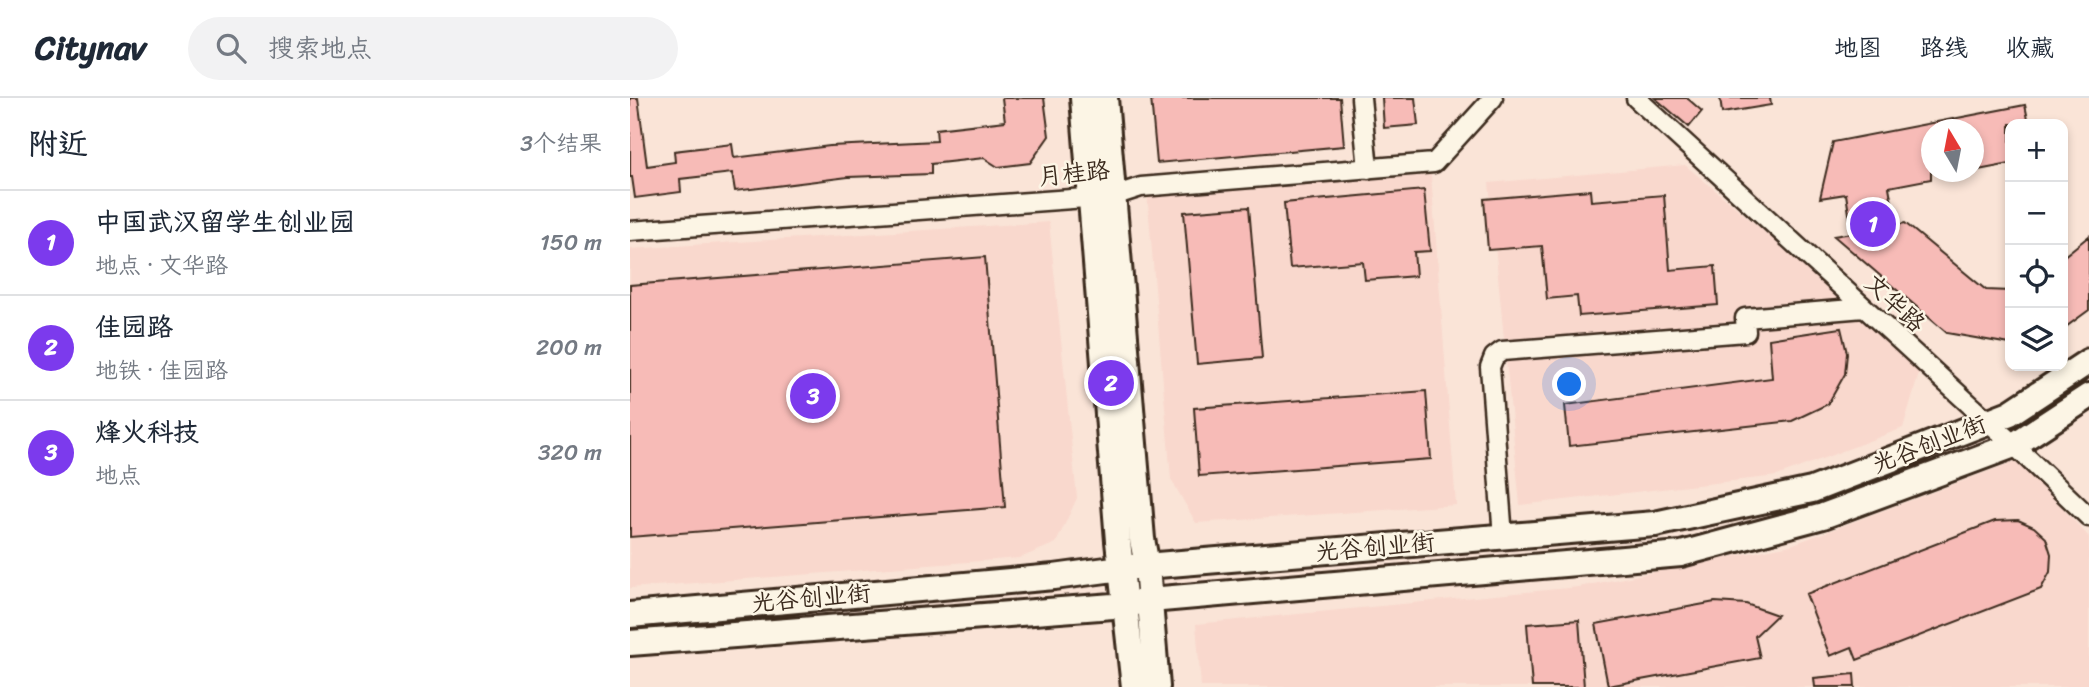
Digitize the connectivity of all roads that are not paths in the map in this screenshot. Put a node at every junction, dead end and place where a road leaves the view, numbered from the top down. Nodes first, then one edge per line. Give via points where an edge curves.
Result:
1 (1083, 98) edge
2 (1105, 98) edge
3 (1361, 98) edge
4 (1493, 98) edge
5 (1636, 98) edge
6 (1368, 169) junction
7 (1102, 197) junction
8 (630, 231) edge
9 (1864, 308) junction
10 (2089, 361) edge
11 (2089, 396) edge
12 (1988, 421) junction
13 (2014, 445) junction
14 (2089, 517) edge
15 (1503, 537) junction
16 (1147, 566) junction
17 (1121, 568) junction
18 (1138, 602) junction
19 (630, 615) edge
20 (630, 643) edge
21 (1134, 687) edge
22 (1157, 687) edge

1 - 7 main road
2 - 7 main road
3 - 6 street
4 - 6 street, 月桂路 via 1434,163
5 - 9 street, 文华路
6 - 7 street, 月桂路 via 1141,187
7 - 8 street, 月桂路
7 - 16 main road
7 - 17 main road
9 - 12 street, 文华路
9 - 15 street via 1745,318 1746,332 1502,351 1490,367
10 - 12 main road, 光谷创业街
11 - 13 main road, 光谷创业街
12 - 13 street, 文华路
12 - 15 main road, 光谷创业街 via 1812,491 1655,524
13 - 14 street, 文华路
13 - 18 main road, 光谷创业街 via 1823,516 1681,554
15 - 16 main road, 光谷创业街
16 - 17 main road, 光谷创业街
16 - 18 main road
17 - 18 main road
17 - 19 main road, 光谷创业街
18 - 20 main road, 光谷创业街
18 - 21 main road
18 - 22 main road

